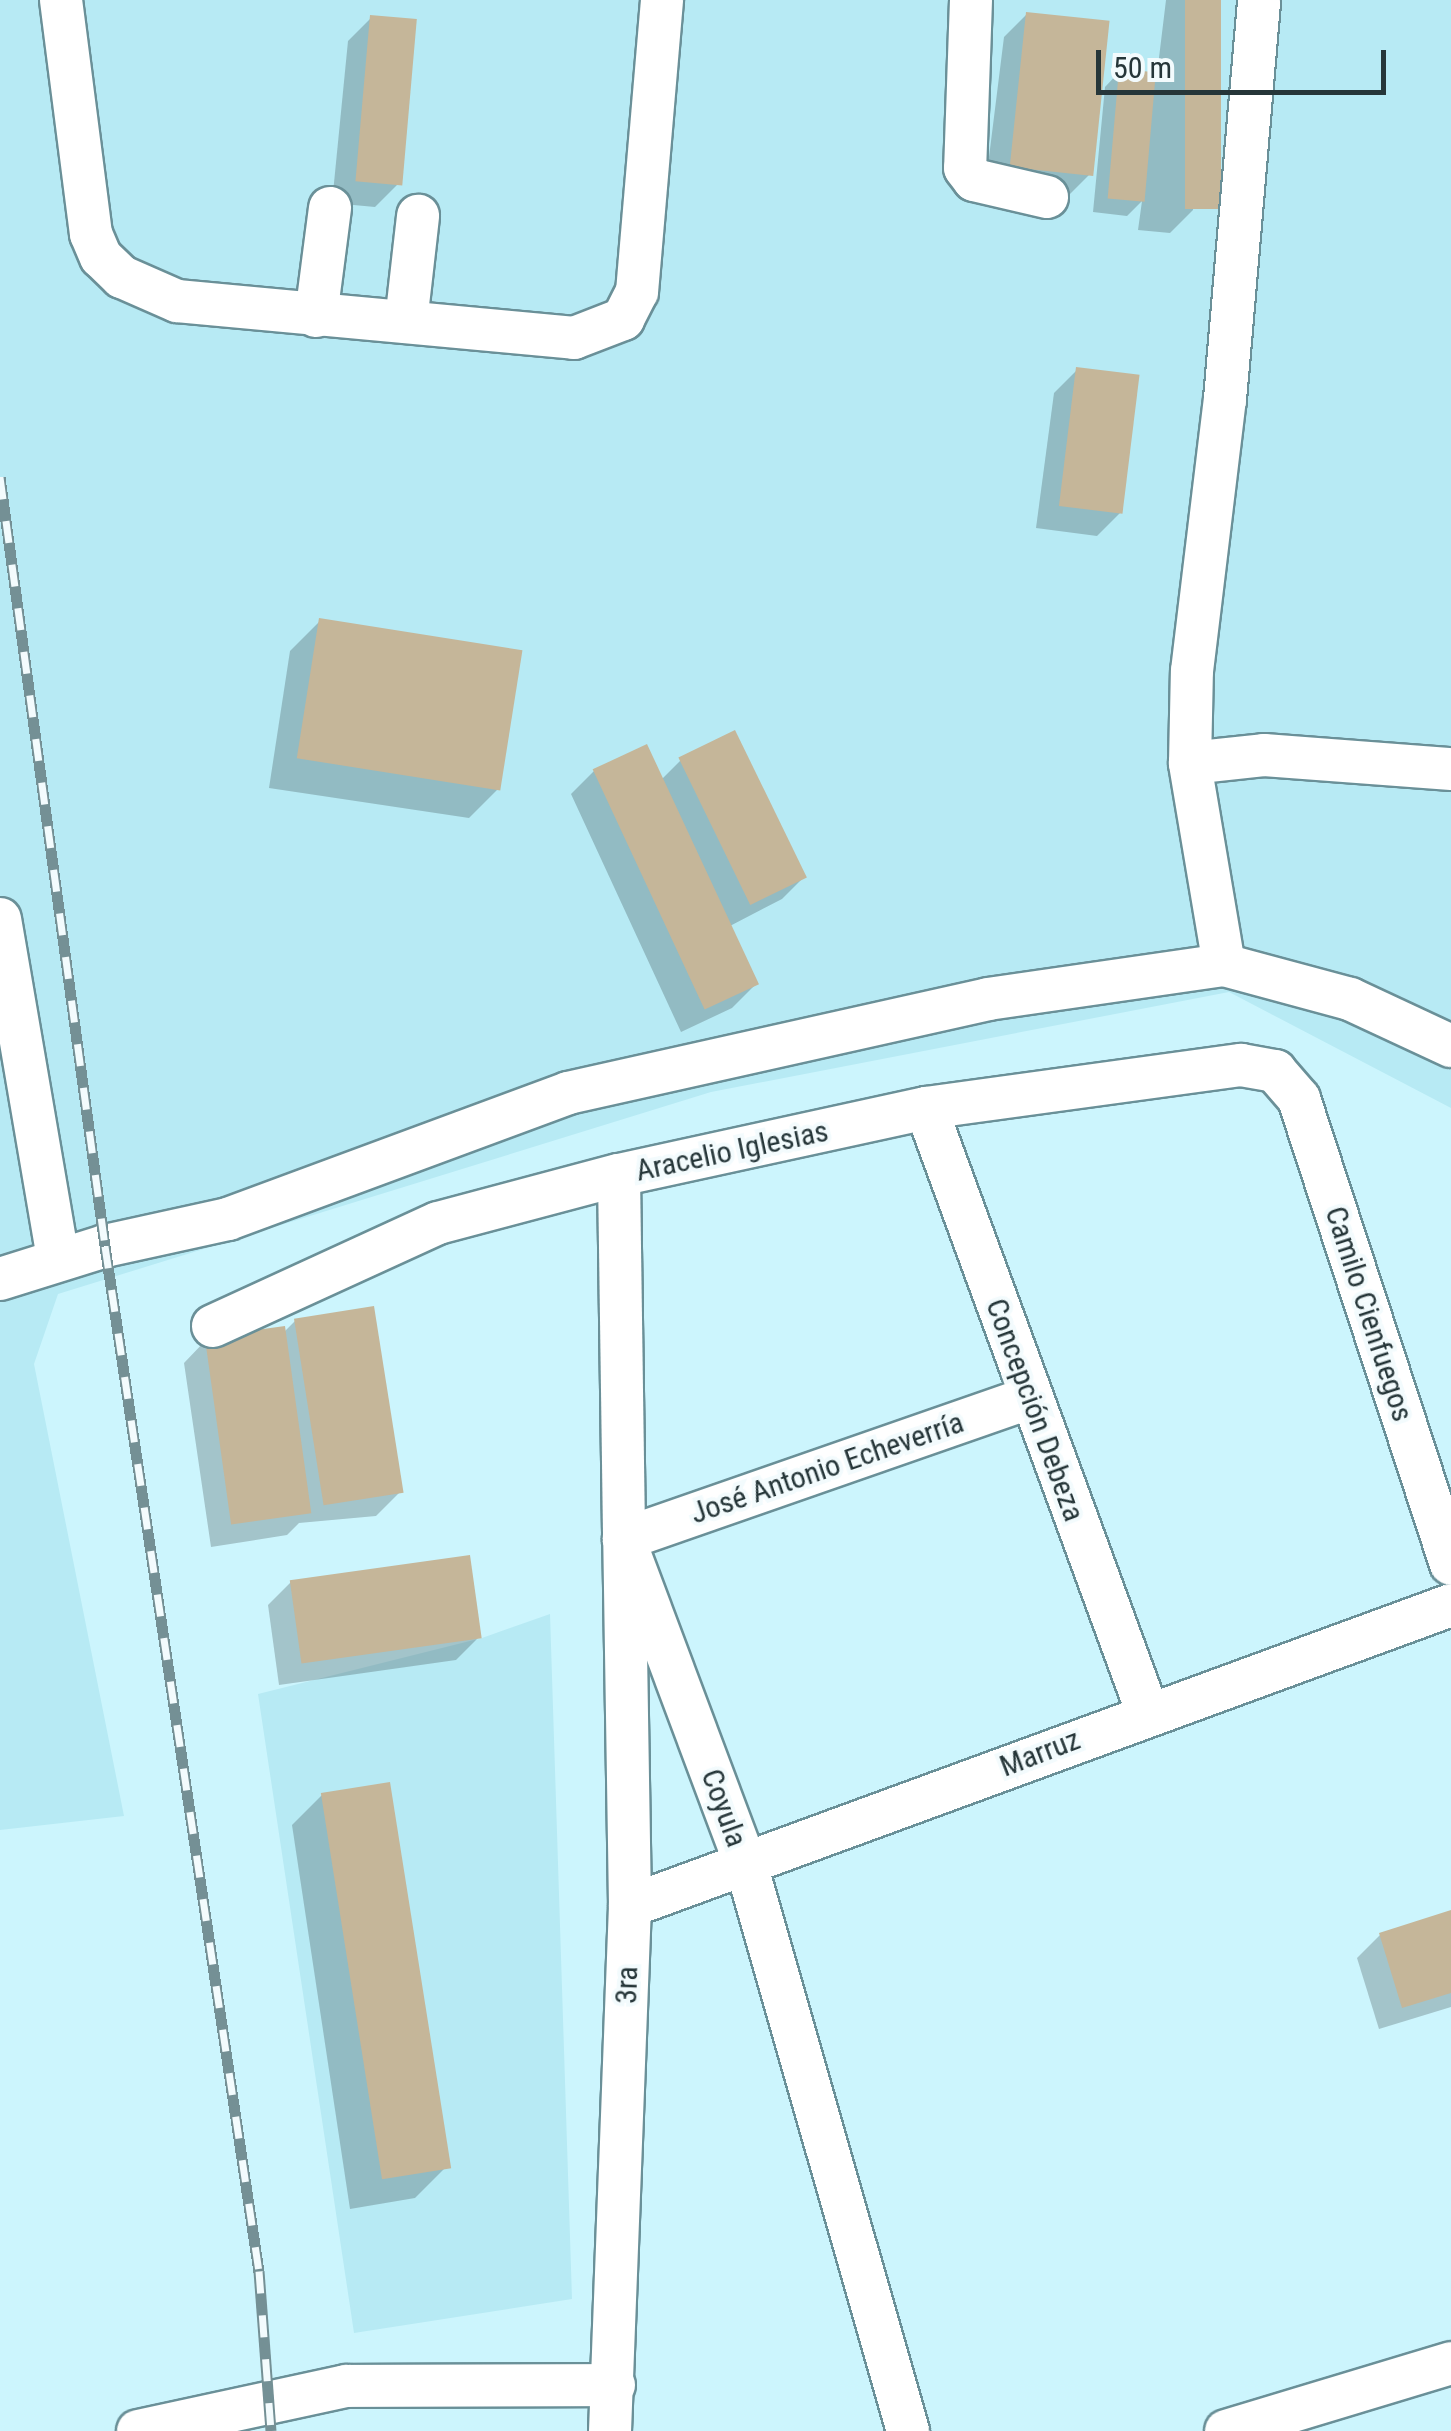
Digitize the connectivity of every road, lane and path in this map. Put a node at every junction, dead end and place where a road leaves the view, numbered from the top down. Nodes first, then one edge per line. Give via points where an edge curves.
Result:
1 (61, 0) edge
2 (662, 0) edge
3 (972, 0) edge
4 (1259, 0) edge
5 (1047, 197) dead end
6 (330, 208) dead end
7 (418, 216) dead end
8 (316, 316) junction
9 (406, 322) junction
10 (1190, 764) junction
11 (1451, 770) edge
12 (0, 918) edge
13 (1224, 965) junction
14 (1451, 1046) edge
15 (1274, 1071) joint
16 (926, 1108) junction
17 (618, 1176) junction
18 (58, 1258) junction
19 (0, 1279) edge
20 (212, 1326) dead end
21 (1029, 1398) junction
22 (624, 1539) junction
23 (1451, 1564) edge
24 (1451, 1604) edge
25 (1147, 1711) junction
26 (747, 1868) junction
27 (630, 1906) junction
28 (1451, 2364) edge
29 (614, 2385) junction
30 (138, 2431) edge
31 (610, 2431) edge
32 (908, 2431) edge
33 (1226, 2431) edge

1 - 8 street via 91,234 100,257 148,294
2 - 9 street via 644,264 622,319 574,338
3 - 5 street via 964,168 974,180
4 - 10 street via 1225,398 1192,671
6 - 8 street
7 - 9 street
8 - 9 street
10 - 11 street via 1264,756
10 - 13 street
12 - 18 street
13 - 14 street via 1350,999
13 - 18 street via 988,1000 697,1060 568,1094 228,1219
15 - 16 street, Aracelio Iglesias via 1241,1066
15 - 23 street, Camilo Cienfuegos via 1299,1099
16 - 17 street, Aracelio Iglesias
16 - 21 street, Concepción Debeza
17 - 20 street, Aracelio Iglesias via 438,1224
17 - 22 street, Coyula
18 - 19 street
21 - 22 street, José Antonio Echeverría
21 - 25 street, Concepción Debeza
22 - 26 street, Coyula
22 - 27 street, 3ra
24 - 25 street, Marruz
25 - 26 street, Marruz
26 - 27 street, Marruz
26 - 32 street, Coyula
27 - 29 street, 3ra
28 - 33 street
29 - 30 street via 346,2386
29 - 31 street, 3ra

